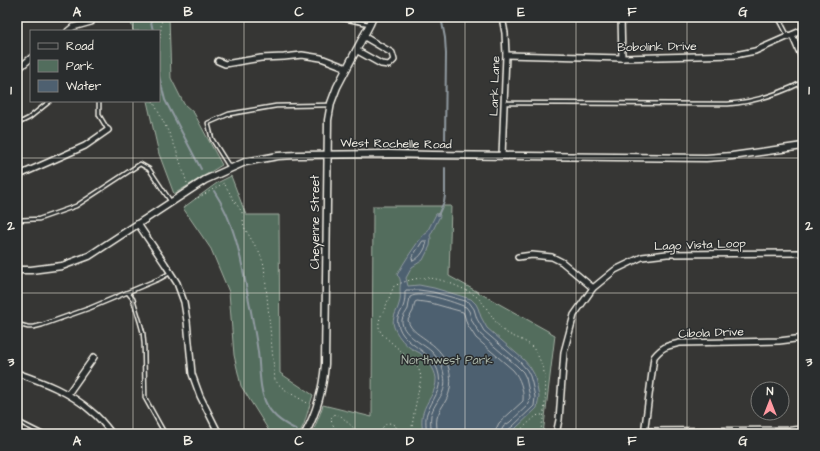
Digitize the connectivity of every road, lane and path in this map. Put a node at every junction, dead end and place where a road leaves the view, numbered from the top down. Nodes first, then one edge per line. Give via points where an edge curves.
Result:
1 (162, 17) edge
2 (334, 17) edge
3 (373, 17) edge
4 (502, 17) edge
5 (621, 17) edge
6 (778, 17) edge
7 (92, 20) edge
8 (370, 24) junction
9 (70, 30) edge
10 (803, 30) edge
11 (363, 36) junction
12 (790, 36) junction
13 (160, 38) edge
14 (356, 50) junction
15 (506, 55) junction
16 (622, 58) junction
17 (30, 59) edge
18 (803, 60) edge
19 (218, 61) dead end
20 (347, 68) junction
21 (17, 70) edge
22 (803, 82) edge
23 (49, 102) edge
24 (99, 102) edge
25 (154, 102) edge
26 (504, 103) junction
27 (330, 105) junction
28 (17, 124) edge
29 (108, 130) joint
30 (803, 146) edge
31 (326, 154) junction
32 (502, 156) junction
33 (230, 169) junction
34 (17, 176) edge
35 (188, 183) dead end
36 (195, 198) dead end
37 (171, 203) junction
38 (17, 220) edge
39 (138, 224) junction
40 (803, 253) edge
41 (518, 257) dead end
42 (17, 270) edge
43 (171, 273) junction
44 (593, 288) junction
45 (128, 292) junction
46 (17, 324) edge
47 (803, 338) edge
48 (94, 357) dead end
49 (17, 373) edge
50 (68, 394) junction
51 (309, 404) dead end
52 (544, 415) junction
53 (17, 421) edge
54 (803, 429) edge
55 (644, 433) edge
56 (43, 434) edge
57 (112, 434) edge
58 (165, 434) edge
59 (219, 434) edge
60 (305, 434) edge
61 (342, 434) edge
62 (360, 434) edge
63 (378, 434) edge
64 (397, 434) edge
65 (411, 434) edge
66 (516, 434) edge
67 (539, 434) edge
68 (556, 434) edge

1 - 13 path
2 - 8 lane
3 - 8 street, Cheyenne Street
4 - 15 street, Lark Lane
5 - 16 street
6 - 12 lane
7 - 9 street
8 - 11 street, Cheyenne Street
10 - 12 street, Bobolink Drive
11 - 14 street, Cheyenne Street
11 - 14 street via 392,53 394,60 389,65 381,64
12 - 16 street, Bobolink Drive via 755,51 735,55
12 - 18 street
14 - 20 street, Cheyenne Street
15 - 16 street, Bobolink Drive
15 - 26 street, Lark Lane
17 - 21 street
19 - 20 street via 225,64 302,55 321,58
20 - 27 street, Cheyenne Street
22 - 26 lane via 766,97 728,104
23 - 28 lane
24 - 29 lane via 99,115
25 - 35 path via 176,149
26 - 32 street, Lark Lane
27 - 31 street, Cheyenne Street
27 - 33 lane via 276,106 229,114 208,123 212,139
29 - 34 street via 85,146
30 - 32 street, West Rochelle Road via 706,158
31 - 32 street, West Rochelle Road
31 - 33 street, West Rochelle Road via 278,156 245,162
31 - 60 street, Cheyenne Street via 325,364 319,399
33 - 37 street, West Rochelle Road via 205,180
36 - 51 path via 224,183 242,212 244,227 264,265 275,380 288,392
37 - 38 lane via 149,169 140,164 76,206 39,219
37 - 39 street, West Rochelle Road
39 - 42 street, West Rochelle Road via 89,256 62,266
39 - 43 street
40 - 44 street, Lago Vista Loop via 667,254 642,258 615,270
41 - 44 street via 552,257 562,262
43 - 45 lane
43 - 59 street via 184,302 192,374
44 - 68 street, Lago Vista Loop via 574,315 569,330 564,352
45 - 46 lane via 42,324 28,327
45 - 58 lane via 133,299 144,344 145,398
47 - 55 street, Cibola Drive via 779,341 680,343 660,350 654,357
48 - 50 street
49 - 50 street
50 - 57 street via 91,411
52 - 65 path via 545,377 533,348 502,329 481,301 469,292 448,282 424,278 394,286 378,326 380,332 418,367 420,373
52 - 66 path via 536,416
52 - 67 path
53 - 56 lane
54 - 55 street
61 - 62 path via 332,423 331,418 335,414 341,416
63 - 64 path via 385,425 391,423 397,428

